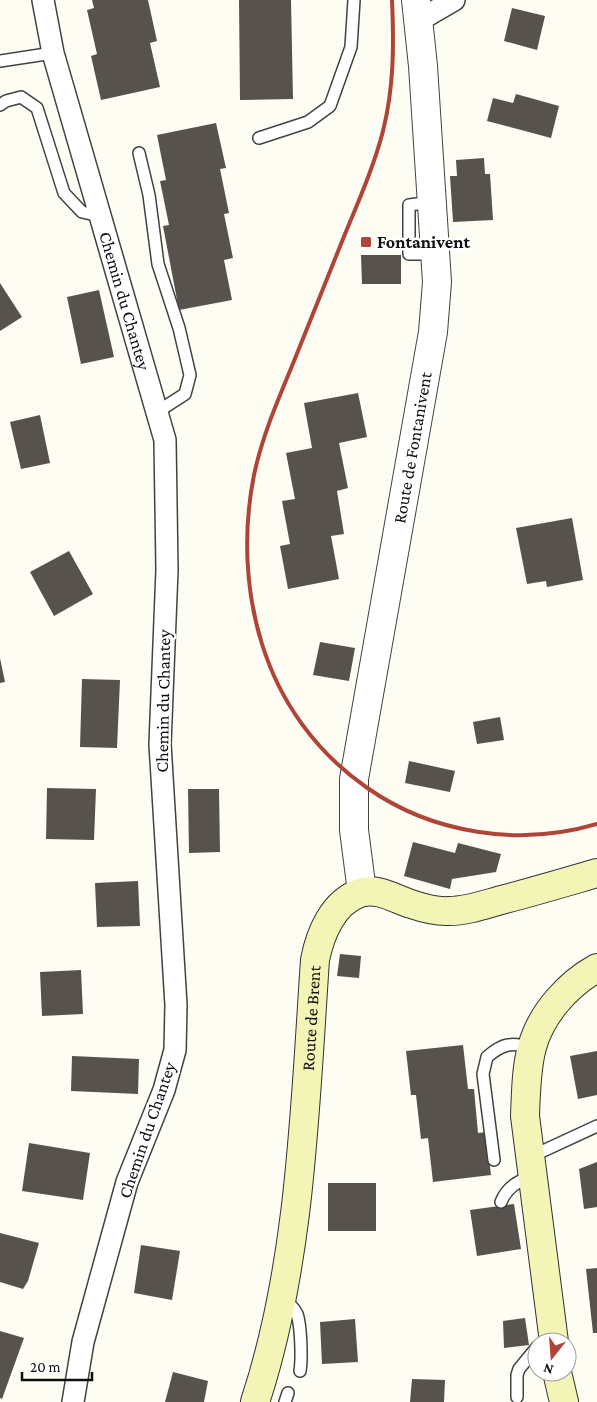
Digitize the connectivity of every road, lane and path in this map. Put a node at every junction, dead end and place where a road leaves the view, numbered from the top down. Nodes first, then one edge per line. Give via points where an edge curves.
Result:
1 (43, 0) edge
2 (354, 0) edge
3 (454, 0) edge
4 (417, 10) edge
5 (53, 53) junction
6 (0, 61) edge
7 (0, 105) edge
8 (259, 138) dead end
9 (139, 154) dead end
10 (100, 216) junction
11 (157, 412) junction
12 (597, 873) edge
13 (362, 892) junction
14 (597, 968) edge
15 (532, 1048) junction
16 (597, 1126) edge
17 (494, 1160) dead end
18 (531, 1166) junction
19 (502, 1202) dead end
20 (281, 1300) junction
21 (547, 1332) edge
22 (527, 1362) edge
23 (300, 1371) dead end
24 (559, 1382) edge
25 (518, 1396) dead end
26 (73, 1402) edge
27 (255, 1402) edge
28 (564, 1402) edge

1 - 5 street, Chemin du Chantey
2 - 8 lane via 351,47 330,106 308,122
3 - 4 street
4 - 13 street, Route de Fontanivent via 437,288 434,332 354,779 354,830
5 - 6 lane
5 - 10 street, Chemin du Chantey
7 - 10 lane via 21,97 37,108 64,193 82,212
9 - 11 lane via 149,195 158,264 190,375 185,394
10 - 11 street, Chemin du Chantey
11 - 26 street, Chemin du Chantey via 165,440 167,570 160,744 176,1005 175,1050 164,1090 127,1182 83,1342
12 - 13 main road via 449,912 417,906 384,894
13 - 20 main road, Route de Brent via 351,896 330,919 315,960 302,1136
14 - 15 main road via 565,992 548,1013
15 - 17 lane via 511,1044 501,1046 487,1057 483,1074
15 - 18 main road via 525,1116
16 - 18 lane via 544,1151
18 - 19 lane via 521,1180 505,1192
18 - 21 main road
20 - 23 lane via 290,1304 297,1313 302,1358
20 - 27 main road, Route de Brent via 267,1366
22 - 25 lane via 517,1375
24 - 28 main road

